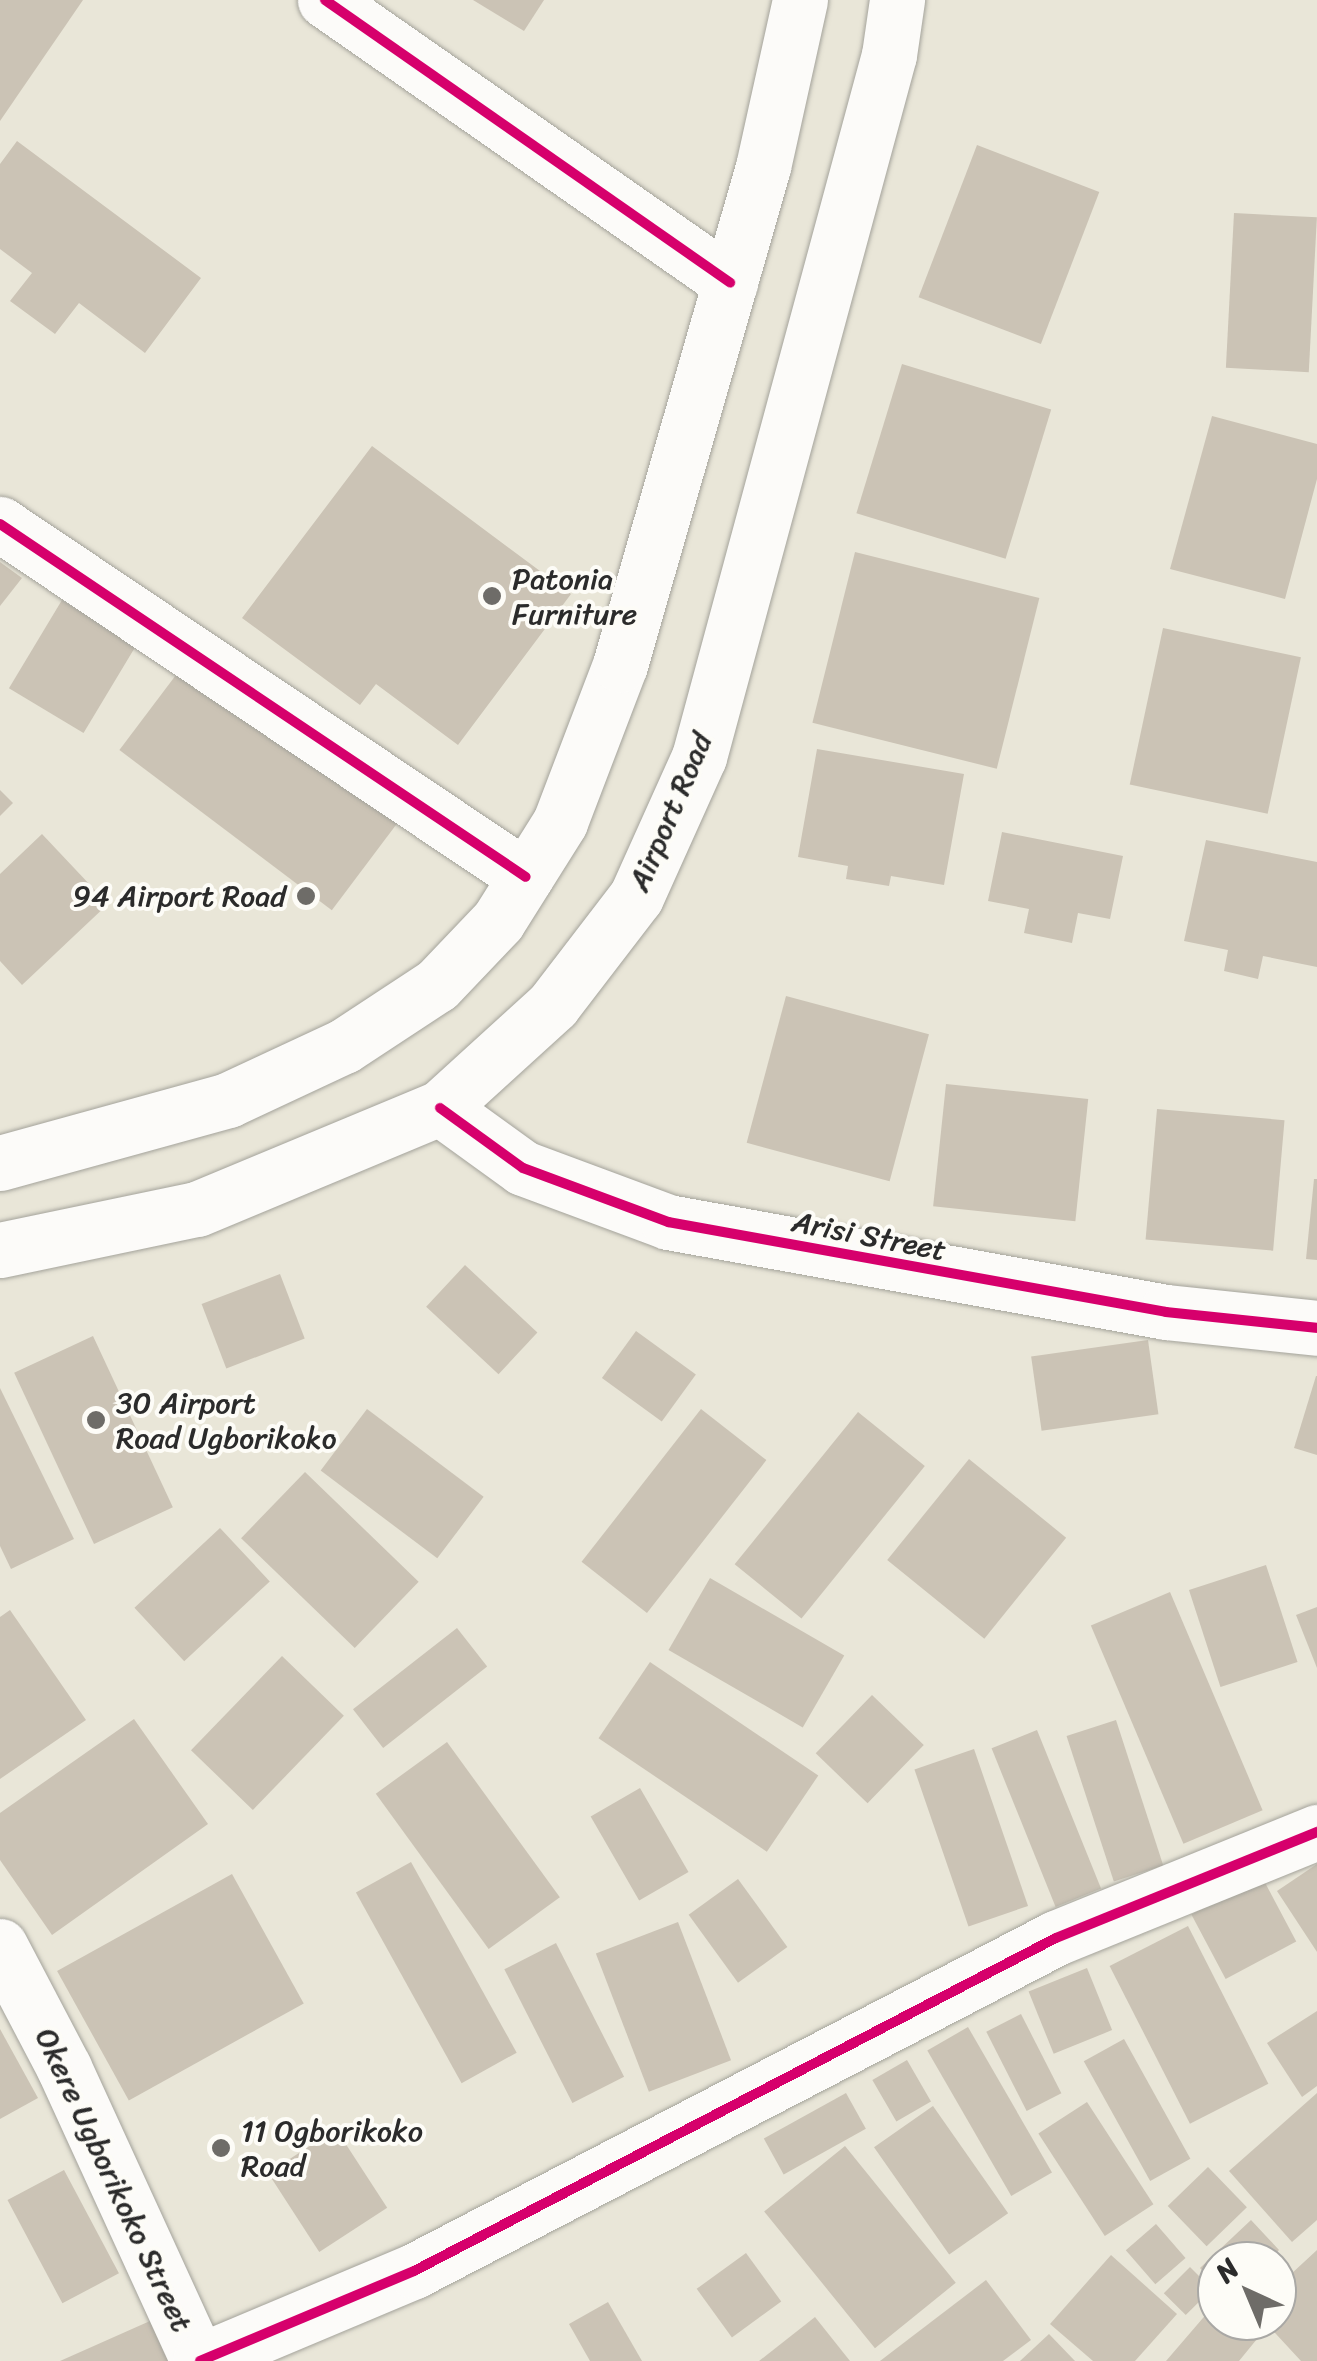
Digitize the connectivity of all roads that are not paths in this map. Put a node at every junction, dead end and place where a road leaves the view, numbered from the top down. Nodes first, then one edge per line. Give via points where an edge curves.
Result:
1 (325, 0) edge
2 (800, 0) edge
3 (897, 0) edge
4 (730, 283) junction
5 (0, 524) edge
6 (526, 876) junction
7 (440, 1108) junction
8 (0, 1163) edge
9 (0, 1250) edge
10 (1317, 1328) edge
11 (1317, 1832) edge
12 (0, 1946) edge
13 (199, 2361) edge

1 - 4 street
2 - 4 street
3 - 7 street, Airport Road via 889,56 699,757 636,897 554,1006
4 - 6 street via 620,665 560,822
5 - 6 street
6 - 8 street via 498,921 437,985 344,1046 228,1100
7 - 9 street, Airport Road via 196,1209
7 - 10 street, Arisi Street via 524,1168 668,1222 938,1274
11 - 13 street via 1056,1938 414,2271
12 - 13 street, Okere Ugborikoko Street

